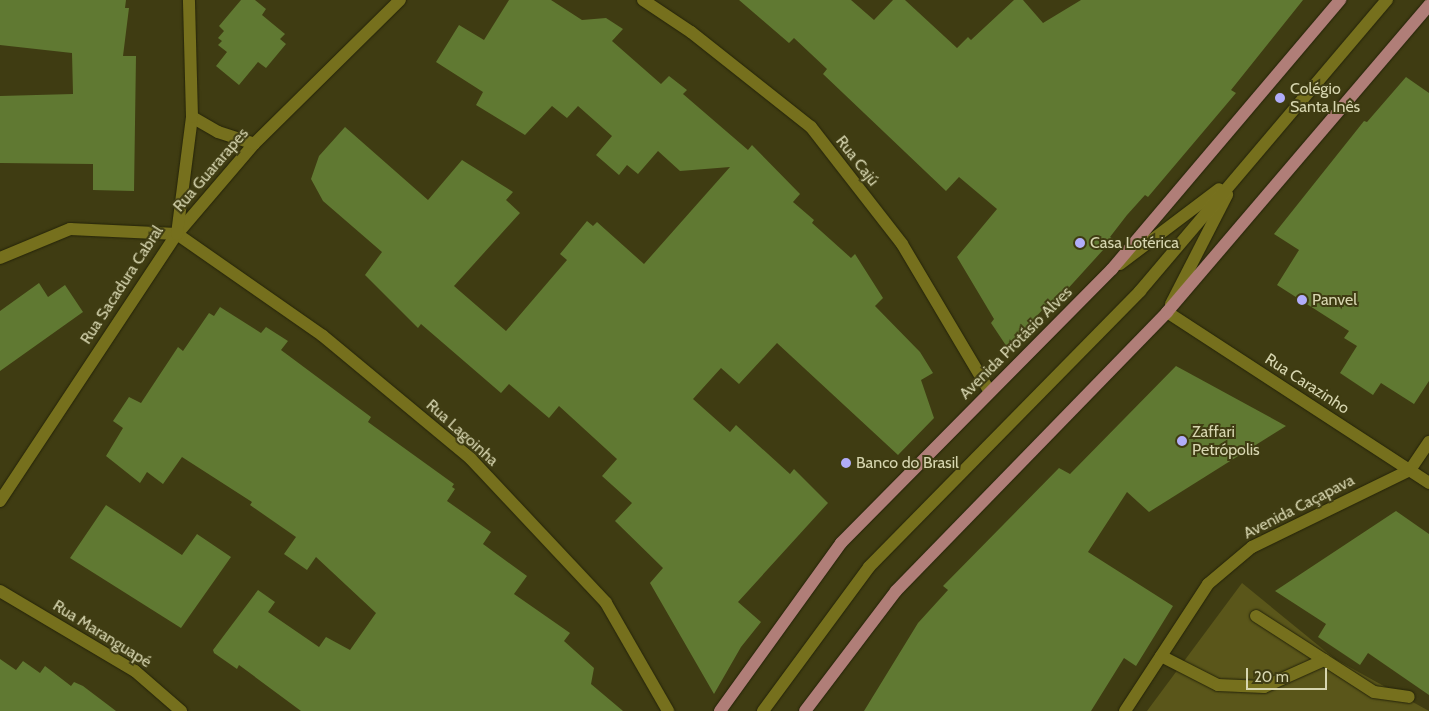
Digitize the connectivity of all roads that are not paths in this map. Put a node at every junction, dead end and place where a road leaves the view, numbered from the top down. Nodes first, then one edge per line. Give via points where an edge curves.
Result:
1 (188, 0) edge
2 (400, 0) edge
3 (643, 0) edge
4 (1340, 0) edge
5 (1387, 0) edge
6 (1429, 5) edge
7 (192, 117) junction
8 (254, 144) junction
9 (1237, 175) junction
10 (177, 234) junction
11 (0, 258) edge
12 (1112, 270) junction
13 (1167, 312) junction
14 (990, 392) junction
15 (1429, 442) edge
16 (1410, 470) junction
17 (1429, 482) edge
18 (0, 501) edge
19 (0, 591) edge
20 (1256, 616) dead end
21 (1161, 656) junction
22 (1324, 660) junction
23 (1409, 697) dead end
24 (181, 711) edge
25 (668, 711) edge
26 (720, 711) edge
27 (762, 711) edge
28 (805, 711) edge
29 (1125, 711) edge

1 - 7 street, Rua Sacadura Cabral
2 - 8 street, Rua Guararapes
3 - 14 street, Rua Cajú via 691,32 811,127 902,244
4 - 12 main road, Avenida Protásio Alves
5 - 9 street
6 - 13 main road
7 - 8 street via 218,132
7 - 10 street, Rua Sacadura Cabral
8 - 10 street, Rua Guararapes
9 - 12 street
9 - 13 street
9 - 27 street via 1140,290 869,567
10 - 11 street, Rua Guararapes via 70,229
10 - 18 street, Rua Sacadura Cabral
10 - 25 street, Rua Lagoinha via 323,336 471,459 606,603
12 - 14 main road, Avenida Protásio Alves
13 - 16 street, Rua Carazinho
13 - 28 main road via 896,591
14 - 26 main road, Avenida Protásio Alves via 841,543
15 - 16 street, Avenida Caçapava
16 - 17 street, Rua Carazinho
16 - 21 street, Avenida Caçapava via 1252,547 1208,584
19 - 24 street, Rua Maranguapé via 135,671
20 - 22 street
21 - 22 street via 1218,685 1264,687
21 - 29 street, Avenida Caçapava
22 - 23 street via 1374,692

